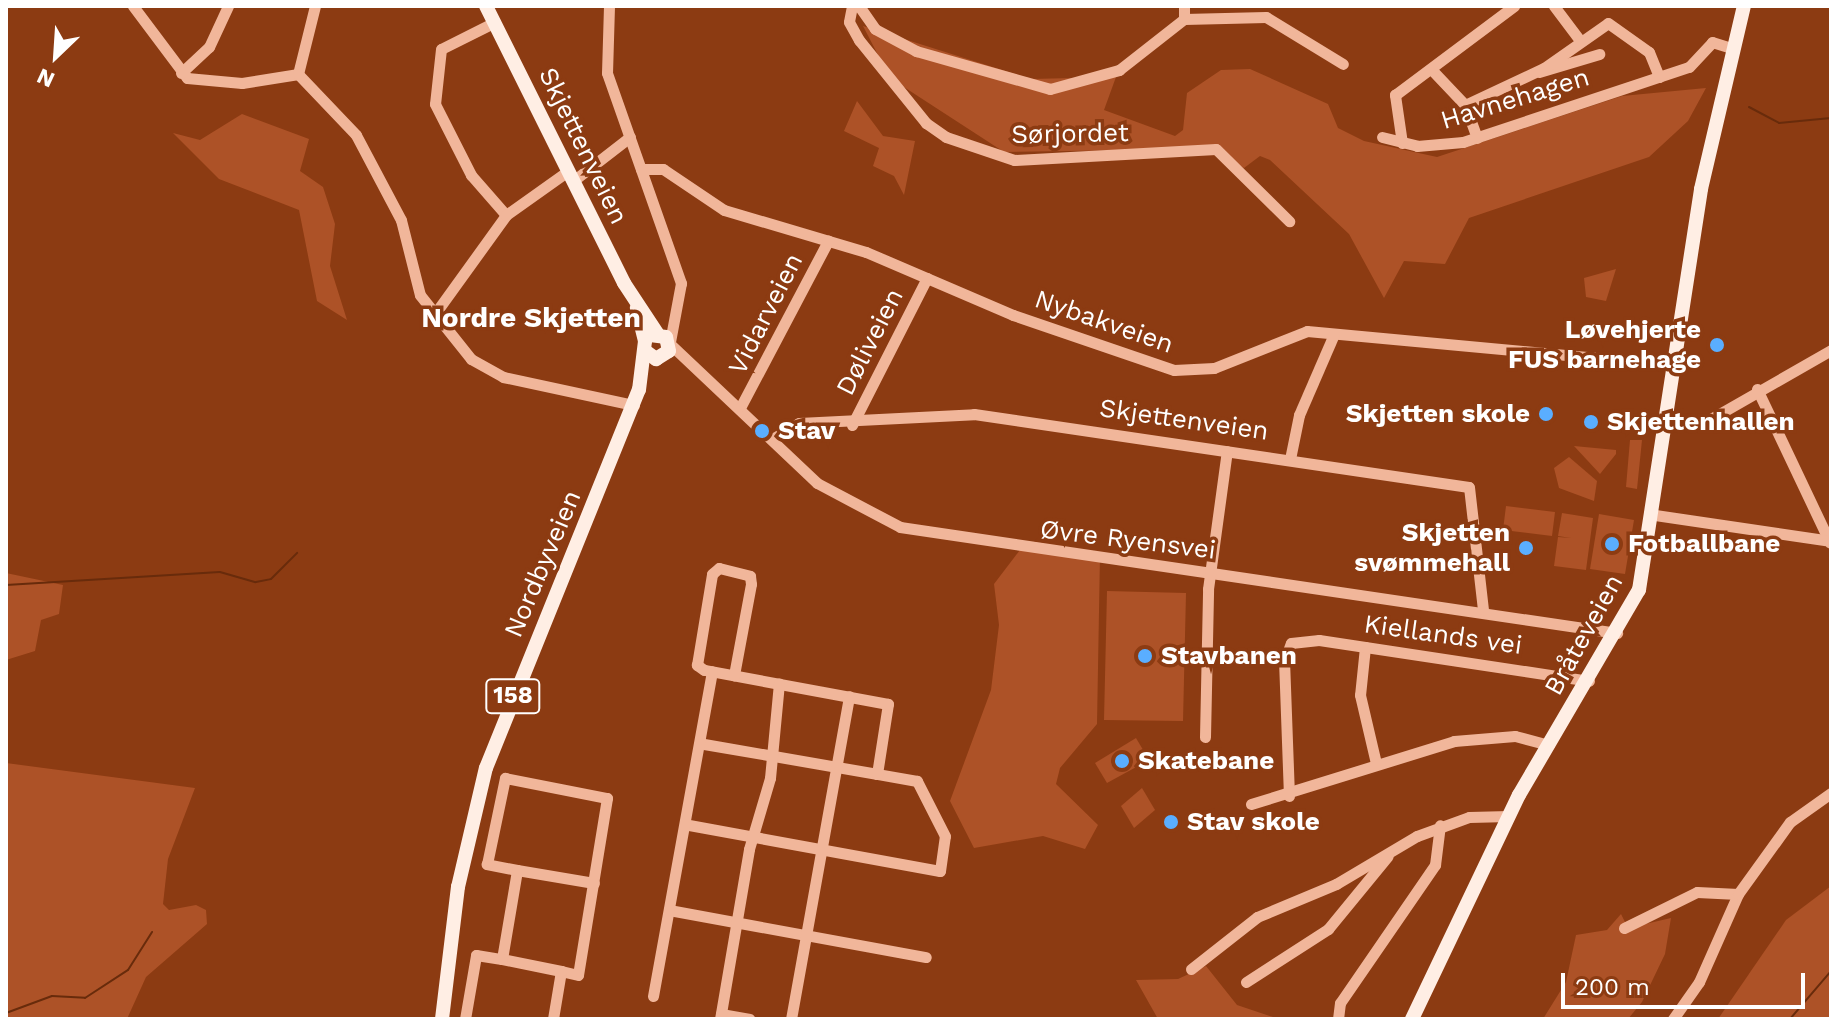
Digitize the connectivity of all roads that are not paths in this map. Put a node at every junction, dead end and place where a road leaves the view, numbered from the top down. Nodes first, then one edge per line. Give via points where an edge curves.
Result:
1 (132, 6) edge
2 (228, 6) edge
3 (315, 6) edge
4 (486, 6) edge
5 (609, 6) edge
6 (852, 6) edge
7 (859, 6) edge
8 (1184, 6) edge
9 (1514, 6) edge
10 (1554, 6) edge
11 (1744, 6) edge
12 (1184, 19) junction
13 (495, 22) junction
14 (1578, 38) junction
15 (1732, 48) junction
16 (1599, 54) dead end
17 (1343, 64) dead end
18 (1431, 69) junction
19 (1537, 72) junction
20 (181, 73) junction
21 (298, 74) junction
22 (1659, 77) junction
23 (1465, 105) junction
24 (630, 137) junction
25 (1382, 137) dead end
26 (1477, 138) junction
27 (1402, 143) junction
28 (641, 169) junction
29 (571, 176) junction
30 (506, 215) junction
31 (1289, 221) dead end
32 (828, 241) junction
33 (927, 278) junction
34 (434, 315) junction
35 (1334, 334) junction
36 (659, 345) junction
37 (1831, 350) edge
38 (1672, 365) junction
39 (1757, 389) junction
40 (634, 405) junction
41 (741, 406) junction
42 (1662, 423) junction
43 (852, 425) junction
44 (774, 438) junction
45 (1227, 451) junction
46 (1290, 459) junction
47 (1655, 515) junction
48 (1830, 542) edge
49 (1210, 573) junction
50 (1483, 609) junction
51 (1617, 633) junction
52 (1365, 647) junction
53 (712, 671) junction
54 (734, 675) junction
55 (1589, 681) junction
56 (779, 683) junction
57 (849, 696) junction
58 (1205, 737) dead end
59 (704, 744) junction
60 (1549, 745) junction
61 (769, 755) junction
62 (1376, 763) junction
63 (837, 767) junction
64 (877, 774) junction
65 (1831, 793) edge
66 (1289, 796) junction
67 (1251, 804) dead end
68 (1509, 816) junction
69 (689, 825) junction
70 (1440, 825) junction
71 (755, 838) junction
72 (465, 849) junction
73 (822, 849) junction
74 (1390, 852) junction
75 (489, 854) junction
76 (517, 870) junction
77 (594, 883) junction
78 (1738, 894) junction
79 (669, 910) junction
80 (736, 923) junction
81 (1624, 928) dead end
82 (806, 935) junction
83 (926, 957) dead end
84 (502, 959) junction
85 (1191, 969) dead end
86 (561, 971) junction
87 (1246, 982) dead end
88 (653, 996) dead end
89 (442, 1014) edge
90 (465, 1016) edge
91 (720, 1016) edge
92 (553, 1019) edge
93 (747, 1019) edge
94 (791, 1019) edge
95 (1338, 1019) edge
96 (1412, 1019) edge
97 (1673, 1019) edge

1 - 20 street
2 - 20 street via 209,47
3 - 21 street
4 - 13 main road, Skjettenveien
5 - 24 street via 605,62
6 - 31 street, Sørjordet via 853,32 926,123 946,137 1014,160 1216,149
7 - 12 street via 875,29 916,51 1050,89 1119,70
8 - 12 street
9 - 18 street, Havnehagen
10 - 14 street, Havnehagen
11 - 15 main road, Bråteveien
12 - 17 street via 1266,17
13 - 29 main road, Skjettenveien
13 - 30 street via 441,49 435,104 471,175
14 - 19 street, Havnehagen
14 - 22 street, Havnehagen via 1615,25 1649,52
15 - 22 street, Havnehagen via 1712,42 1698,63
15 - 38 main road, Bråteveien
16 - 19 street, Havnehagen
18 - 23 street
18 - 27 street, Havnehagen via 1395,95
19 - 23 street, Havnehagen
20 - 21 street via 230,83
21 - 34 street via 329,101 363,148 401,220 413,279
22 - 26 street, Havnehagen
23 - 26 street
24 - 28 street
24 - 29 street
25 - 27 street, Havnehagen
26 - 27 street, Havnehagen
28 - 32 street, Nybakveien via 663,169 724,210
28 - 36 street via 680,277 679,318
29 - 30 street
29 - 36 main road, Skjettenveien
30 - 34 street
32 - 33 street, Nybakveien
32 - 41 street, Vidarveien
33 - 35 street, Nybakveien via 1174,370 1214,368 1307,331
33 - 43 street, Døliveien
34 - 40 street via 471,359 503,377
35 - 38 street, Nybakveien
35 - 46 street via 1299,415
36 - 40 main road, Nordbyveien / 158
36 - 41 street, Øvre Ryensvei
37 - 39 street
38 - 42 main road, Bråteveien
39 - 42 street via 1700,425
39 - 48 street
40 - 72 main road, Nordbyveien / 158 via 501,725
41 - 44 street, Øvre Ryensvei
42 - 47 main road, Bråteveien
43 - 44 street, Skjettenveien via 796,424
43 - 45 street, Skjettenveien via 974,414
44 - 49 street, Øvre Ryensvei via 824,488 900,527
45 - 46 street, Skjettenveien
45 - 49 street
46 - 50 street, Skjettenveien via 1469,487
47 - 48 street
47 - 51 main road, Bråteveien via 1639,590
49 - 50 street, Øvre Ryensvei
49 - 58 street
50 - 51 street, Øvre Ryensvei
51 - 55 main road, Bråteveien
52 - 55 street, Kiellands vei
52 - 62 street via 1360,695
52 - 66 street, Kiellands vei via 1291,643 1284,662
53 - 54 street
53 - 54 street via 696,660 712,574 719,568 743,573 751,584
53 - 59 street
54 - 56 street
55 - 60 main road, Bråteveien
56 - 57 street
56 - 61 street
57 - 63 street
57 - 64 street via 888,704
59 - 61 street
59 - 69 street
60 - 62 street via 1484,737
60 - 68 main road, Bråteveien
61 - 63 street
61 - 71 street
62 - 66 street
63 - 64 street
63 - 73 street
64 - 73 street via 917,781 945,836 940,871
65 - 78 street via 1790,822
66 - 67 street
68 - 70 street
68 - 96 main road, Bråteveien
69 - 71 street
69 - 79 street
70 - 74 street
70 - 95 street via 1433,869 1340,1003
71 - 73 street
71 - 80 street
72 - 75 street
72 - 89 main road, Nordbyveien / 158
73 - 82 street
74 - 85 street via 1257,917
74 - 87 street via 1328,929
75 - 76 street via 487,864
75 - 77 street via 505,778 596,794 609,807
76 - 77 street
76 - 84 street
77 - 86 street via 578,975
78 - 81 street via 1697,892
78 - 97 street via 1699,982
79 - 80 street
79 - 88 street
80 - 82 street
80 - 91 street
82 - 83 street
82 - 94 street
84 - 86 street
84 - 90 street via 476,955
86 - 92 street
89 - 90 street
91 - 93 street

